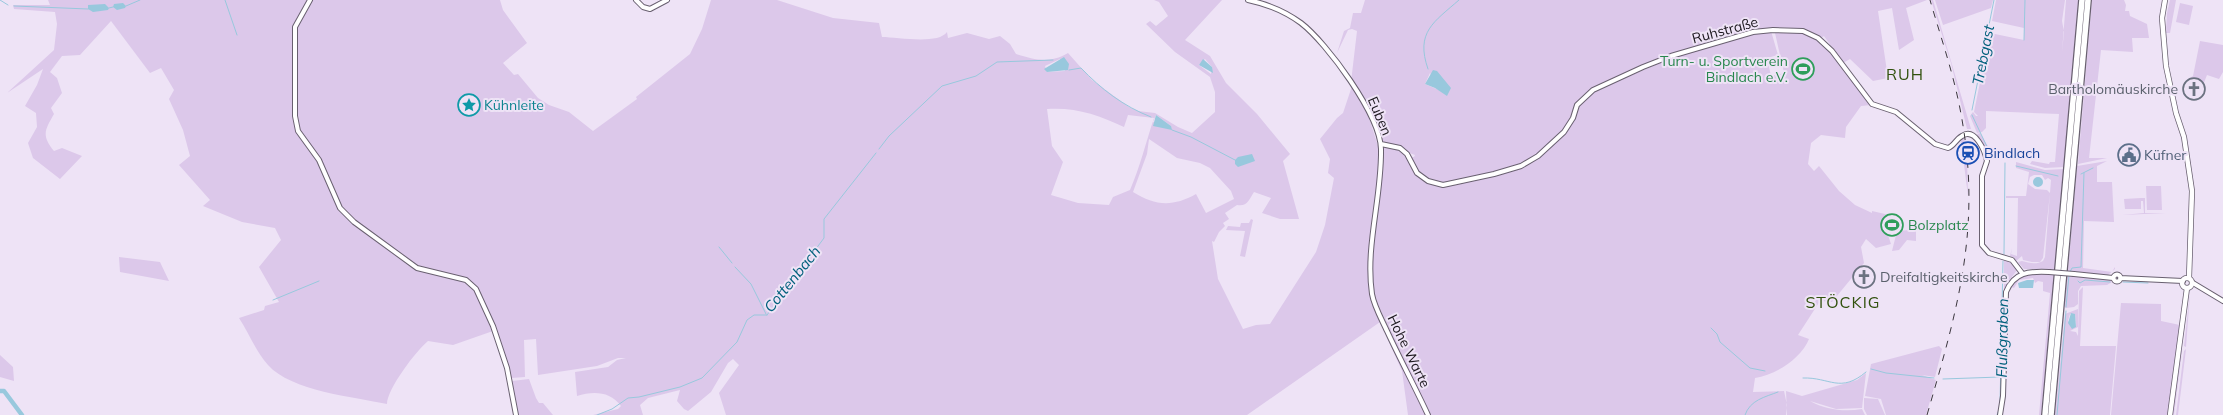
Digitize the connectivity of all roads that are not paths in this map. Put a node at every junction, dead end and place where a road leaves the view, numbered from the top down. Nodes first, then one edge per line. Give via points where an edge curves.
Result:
1 (310, 0) edge
2 (636, 0) edge
3 (667, 0) edge
4 (1248, 0) edge
5 (2082, 0) edge
6 (2088, 0) edge
7 (2165, 0) edge
8 (1381, 144) junction
9 (2022, 273) junction
10 (2188, 278) junction
11 (2183, 282) junction
12 (2193, 283) junction
13 (2187, 288) junction
14 (1372, 295) joint
15 (2223, 301) edge
16 (516, 415) edge
17 (1428, 415) edge
18 (2000, 415) edge
19 (2045, 415) edge
20 (2051, 415) edge
21 (2170, 415) edge

1 - 16 street via 295,27 298,131 319,160 340,208 354,222 417,268 466,280 476,289 493,326 507,368
2 - 3 street via 643,7 650,9
4 - 8 street, Euben via 1290,16 1315,37 1358,91
5 - 19 highway
6 - 20 highway
7 - 10 main road via 2162,18 2166,66 2189,168 2192,196
8 - 9 street, Ruhstraße via 1400,148 1407,154 1417,173 1428,181 1444,185 1494,174 1521,166 1538,156 1564,132 1573,118 1577,105 1593,90 1671,56 1753,32 1803,31 1818,38 1832,51 1872,104 1899,114 1938,146 1950,148 1965,134 1976,137 1987,161 1982,176 1982,245 1989,253 2012,260
8 - 14 street, Euben via 1371,258
9 - 11 street, bridge via 2074,274 2113,278 2116,282 2120,278
9 - 18 street via 2010,283 2006,295 2003,396
10 - 11 main road
10 - 12 main road
11 - 13 main road
12 - 13 main road
12 - 15 street
13 - 21 main road
14 - 17 street, Hohe Warte via 1396,353

